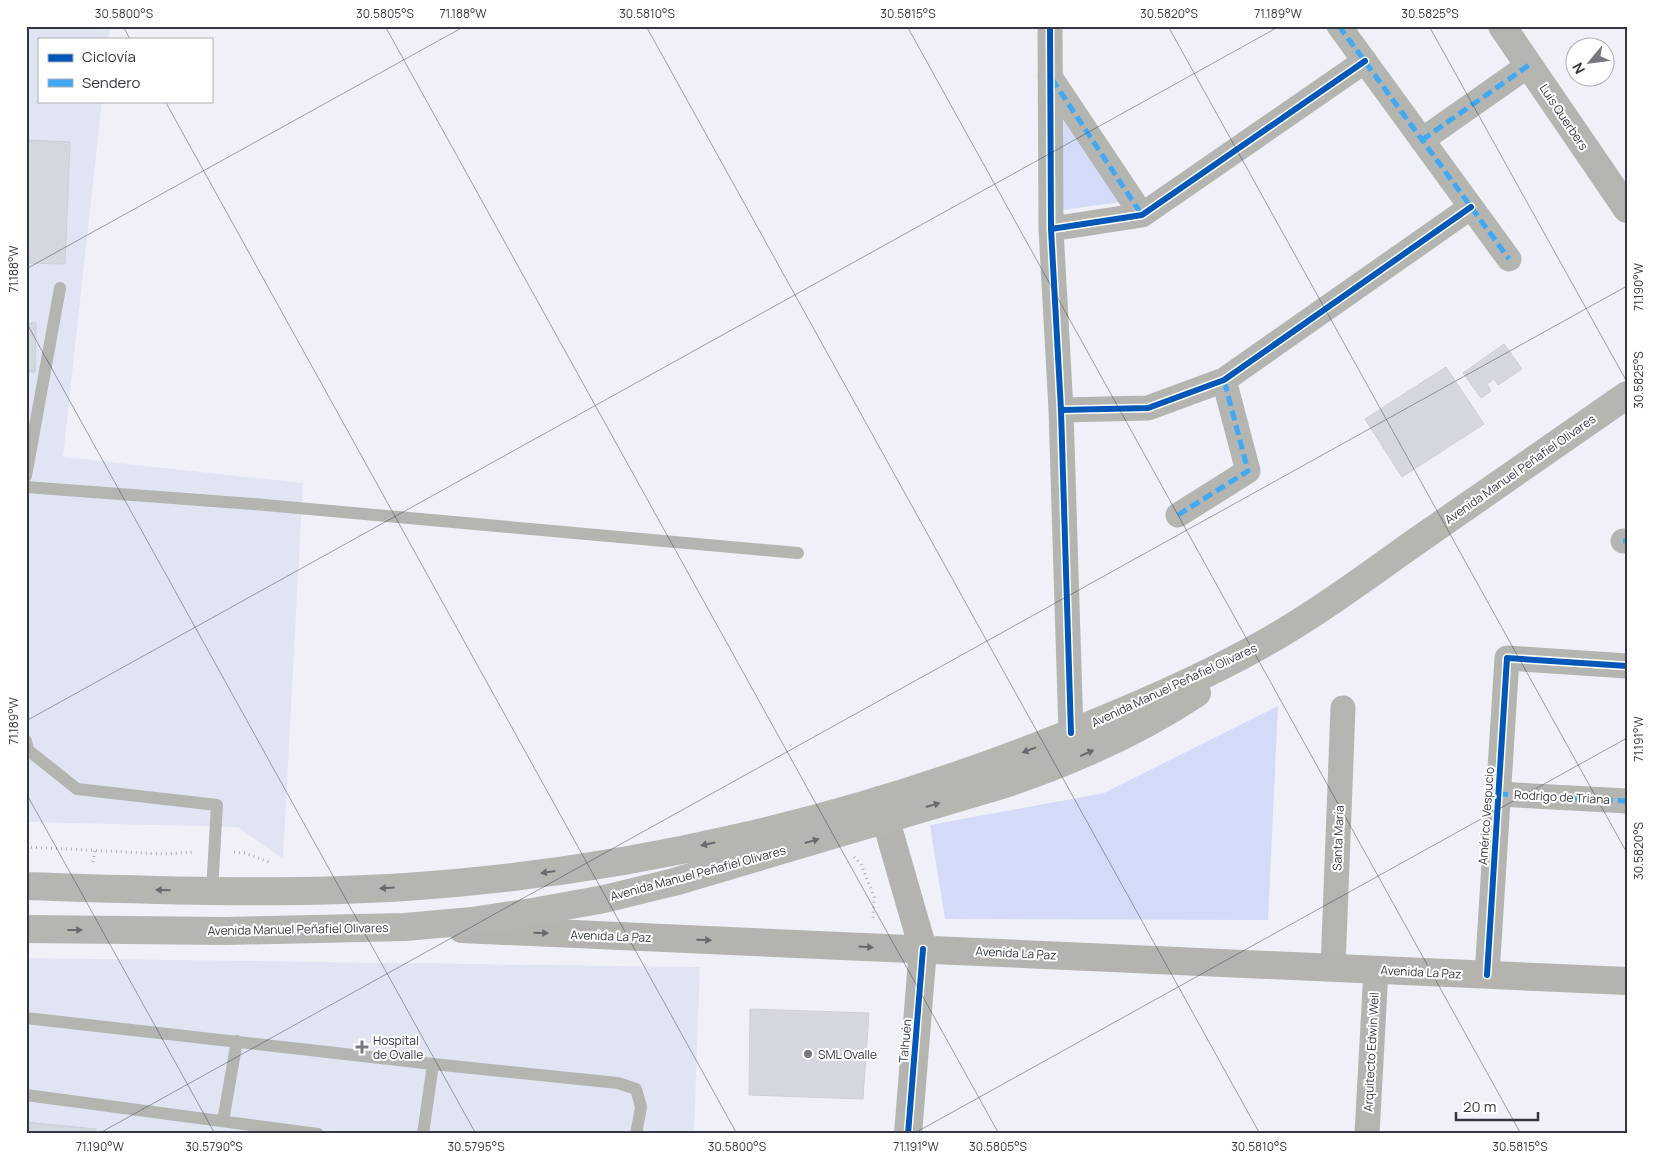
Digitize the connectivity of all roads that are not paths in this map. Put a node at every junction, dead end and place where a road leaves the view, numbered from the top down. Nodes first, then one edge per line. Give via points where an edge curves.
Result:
1 (1050, 26) edge
2 (1339, 26) edge
3 (1502, 26) edge
4 (1365, 62) junction
5 (1528, 66) junction
6 (1050, 77) junction
7 (1422, 140) junction
8 (1471, 207) junction
9 (1627, 209) edge
10 (1142, 215) junction
11 (1051, 229) junction
12 (1509, 259) dead end
13 (60, 288) dead end
14 (1224, 380) junction
15 (1627, 395) edge
16 (1061, 410) junction
17 (26, 476) edge
18 (26, 487) edge
19 (1178, 515) dead end
20 (798, 553) dead end
21 (1264, 643) junction
22 (1627, 666) edge
23 (1343, 708) dead end
24 (1070, 733) junction
25 (26, 741) edge
26 (1498, 794) junction
27 (1627, 801) edge
28 (883, 810) junction
29 (26, 886) edge
30 (212, 891) junction
31 (405, 927) junction
32 (26, 929) edge
33 (923, 949) junction
34 (1333, 968) junction
35 (1376, 970) junction
36 (1487, 975) junction
37 (1627, 981) edge
38 (26, 1018) edge
39 (237, 1041) junction
40 (433, 1064) junction
41 (26, 1095) edge
42 (223, 1121) junction
43 (318, 1134) edge
44 (423, 1134) edge
45 (636, 1134) edge
46 (908, 1134) edge
47 (1367, 1134) edge

1 - 6 street
2 - 4 street
3 - 5 street, Luis Querbers
4 - 7 street
4 - 10 street
5 - 7 street
5 - 9 street, Luis Querbers
6 - 10 street
6 - 11 street
7 - 8 street
8 - 12 street
8 - 14 street
10 - 11 street
11 - 16 street
13 - 17 lane
14 - 16 street via 1148,408
14 - 19 street via 1248,471
15 - 21 main road, Avenida Manuel Peñafiel Olivares via 1339,596
16 - 24 street
18 - 20 lane
21 - 24 main road, Avenida Manuel Peñafiel Olivares via 1186,682
28 -> 21 main road, Avenida Manuel Peñafiel Olivares via 1005,784 1088,753 1176,707
22 - 26 street, Américo Vespucio via 1507,658
23 - 34 street, Santa María
24 -> 28 main road, Avenida Manuel Peñafiel Olivares via 943,780
25 - 30 lane via 28,750 77,789 217,805
26 - 27 street, Rodrigo de Triana
26 - 36 street, Américo Vespucio
28 -> 30 main road, Avenida Manuel Peñafiel Olivares via 824,817 604,864 516,876 399,887
31 -> 28 main road, Avenida Manuel Peñafiel Olivares via 538,911 674,882 832,836
28 - 33 main road, Talhuén
30 -> 29 main road, Avenida Manuel Peñafiel Olivares
32 -> 31 main road, Avenida Manuel Peñafiel Olivares via 226,931
31 -> 33 main road, Avenida La Paz
33 - 34 main road, Avenida La Paz
33 - 46 street, Talhuén
34 - 35 main road, Avenida La Paz
35 - 36 main road, Avenida La Paz
35 - 47 street, Arquitecto Edwin Weil
36 - 37 main road, Avenida La Paz
38 - 39 lane
39 - 40 lane
39 - 42 lane
40 - 44 lane
40 - 45 lane via 618,1083 636,1090 641,1107
41 - 42 lane
42 - 43 lane

